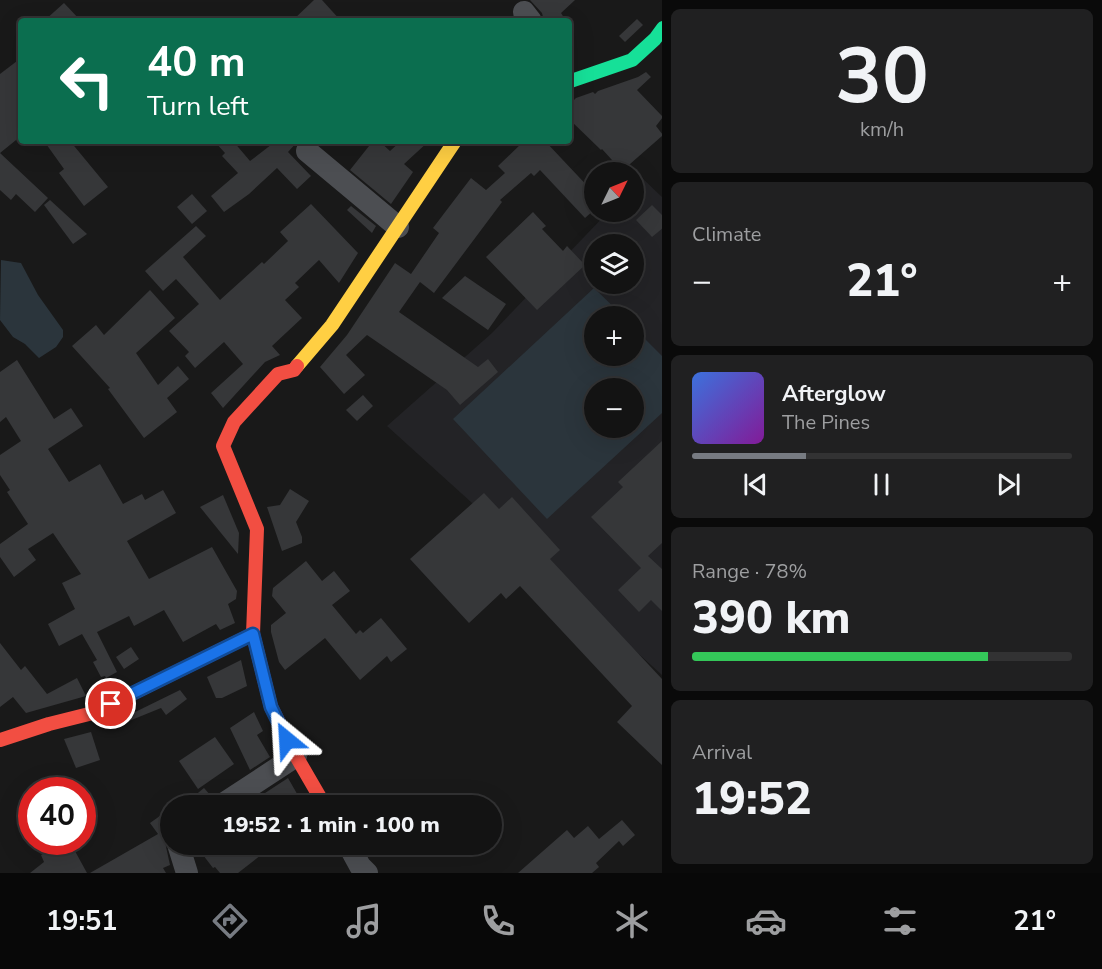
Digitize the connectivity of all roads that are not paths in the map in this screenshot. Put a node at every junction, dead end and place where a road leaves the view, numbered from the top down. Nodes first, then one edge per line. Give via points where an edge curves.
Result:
1 (662, 29) edge
2 (572, 77) edge
3 (453, 144) edge
4 (307, 151) dead end
5 (398, 227) junction
6 (253, 634) junction
7 (0, 740) edge
8 (296, 756) junction
9 (237, 795) edge
10 (319, 795) edge
11 (181, 855) edge
12 (354, 855) edge
13 (187, 873) edge
14 (367, 873) edge

1 - 2 street via 632,60
3 - 5 street
4 - 5 street
5 - 6 street via 332,325 294,370 278,374 234,422 223,446 257,529
6 - 7 street via 93,713
6 - 8 street via 271,707
8 - 9 street
8 - 10 street
11 - 13 street
12 - 14 street

